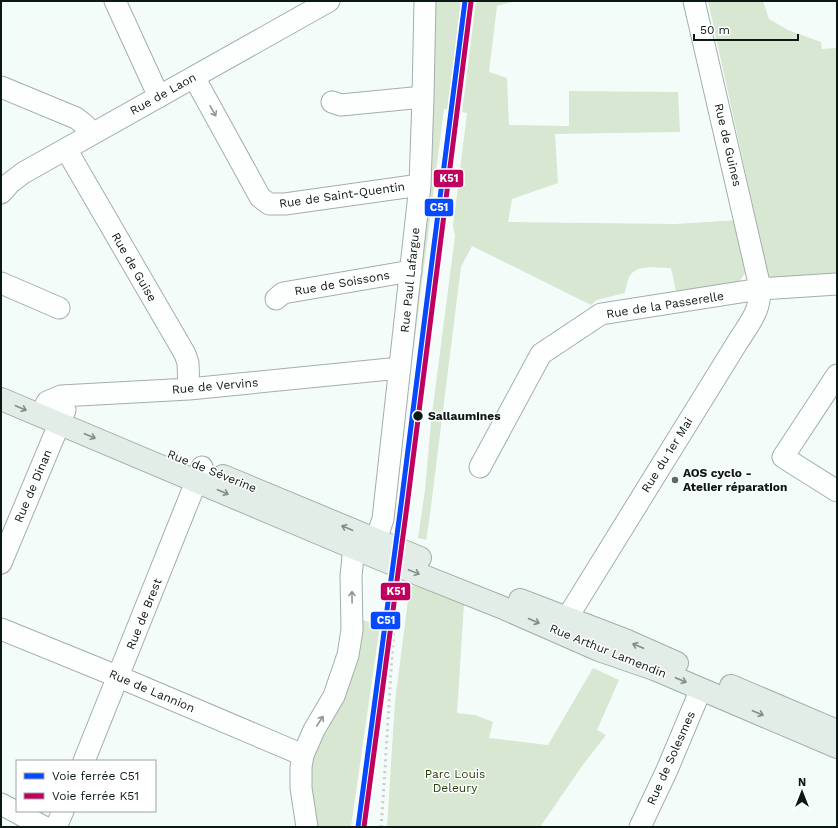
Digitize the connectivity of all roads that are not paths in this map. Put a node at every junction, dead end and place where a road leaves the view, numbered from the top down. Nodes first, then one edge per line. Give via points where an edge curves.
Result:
1 (115, 1) edge
2 (329, 1) edge
3 (425, 1) edge
4 (694, 1) edge
5 (194, 77) junction
6 (1, 87) edge
7 (159, 97) junction
8 (423, 97) junction
9 (332, 102) dead end
10 (92, 134) junction
11 (66, 149) junction
12 (420, 185) junction
13 (1, 192) edge
14 (411, 271) junction
15 (1, 284) edge
16 (837, 284) edge
17 (760, 289) junction
18 (276, 299) dead end
19 (60, 308) dead end
20 (400, 368) junction
21 (837, 374) edge
22 (1, 384) edge
23 (189, 389) junction
24 (1, 399) edge
25 (53, 413) junction
26 (480, 467) dead end
27 (200, 474) junction
28 (837, 491) edge
29 (368, 549) junction
30 (422, 559) joint
31 (1, 563) edge
32 (561, 624) junction
33 (1, 629) edge
34 (119, 677) junction
35 (701, 689) junction
36 (837, 730) edge
37 (837, 748) edge
38 (302, 755) junction
39 (84, 760) edge
40 (1, 804) edge
41 (63, 812) edge
42 (44, 827) edge
43 (56, 827) edge
44 (307, 827) edge
45 (640, 827) edge

1 - 7 street
2 - 5 street, Rue de Laon
3 - 8 street, Rue Paul Lafargue
4 - 17 street, Rue de Guines
5 - 7 street, Rue de Laon
5 -> 12 street, Rue de Saint-Quentin via 260,197 269,204
6 - 10 street via 76,118
7 - 10 street, Rue de Laon
8 - 9 street via 341,105
8 - 12 street, Rue Paul Lafargue
10 - 11 street, Rue de Laon
11 - 13 street, Rue de Laon via 23,173
11 - 23 street, Rue de Guise via 184,354 188,363
12 - 14 street, Rue Paul Lafargue
14 - 18 street, Rue de Soissons via 283,293
14 - 20 street, Rue Paul Lafargue
15 - 19 street
16 - 17 street, Rue de la Passerelle
17 - 26 street, Rue de la Passerelle via 601,314 541,354
17 - 32 street, Rue du 1er Mai via 757,311
20 - 23 street, Rue de Vervins
20 - 29 street, Rue Paul Lafargue via 383,519
21 - 28 street via 783,457
22 - 25 main road, Rue de Séverine
23 - 25 street, Rue de Vervins via 61,396
24 -> 25 main road, Rue de Séverine
25 - 27 main road, Rue de Séverine via 112,431
25 - 31 street, Rue de Dinan
27 - 29 main road, Rue de Séverine
27 - 34 street, Rue de Brest
29 - 30 main road, Rue de Séverine
29 -> 32 main road, Rue Arthur Lamendin via 501,607
38 -> 29 street, Rue Paul Lafargue via 334,696 348,656 352,630 351,576
30 - 32 main road, Rue Arthur Lamendin via 487,587
32 -> 35 main road, Rue Arthur Lamendin via 599,650
36 -> 32 main road, Rue Arthur Lamendin via 625,640
33 - 34 street, Rue de Lannion
34 - 38 street, Rue de Lannion
34 - 39 street, Rue de Brest
35 -> 37 main road, Rue Arthur Lamendin
35 - 45 street, Rue de Solesmes via 668,770
38 - 44 street via 301,788
40 - 42 street
41 - 43 street

